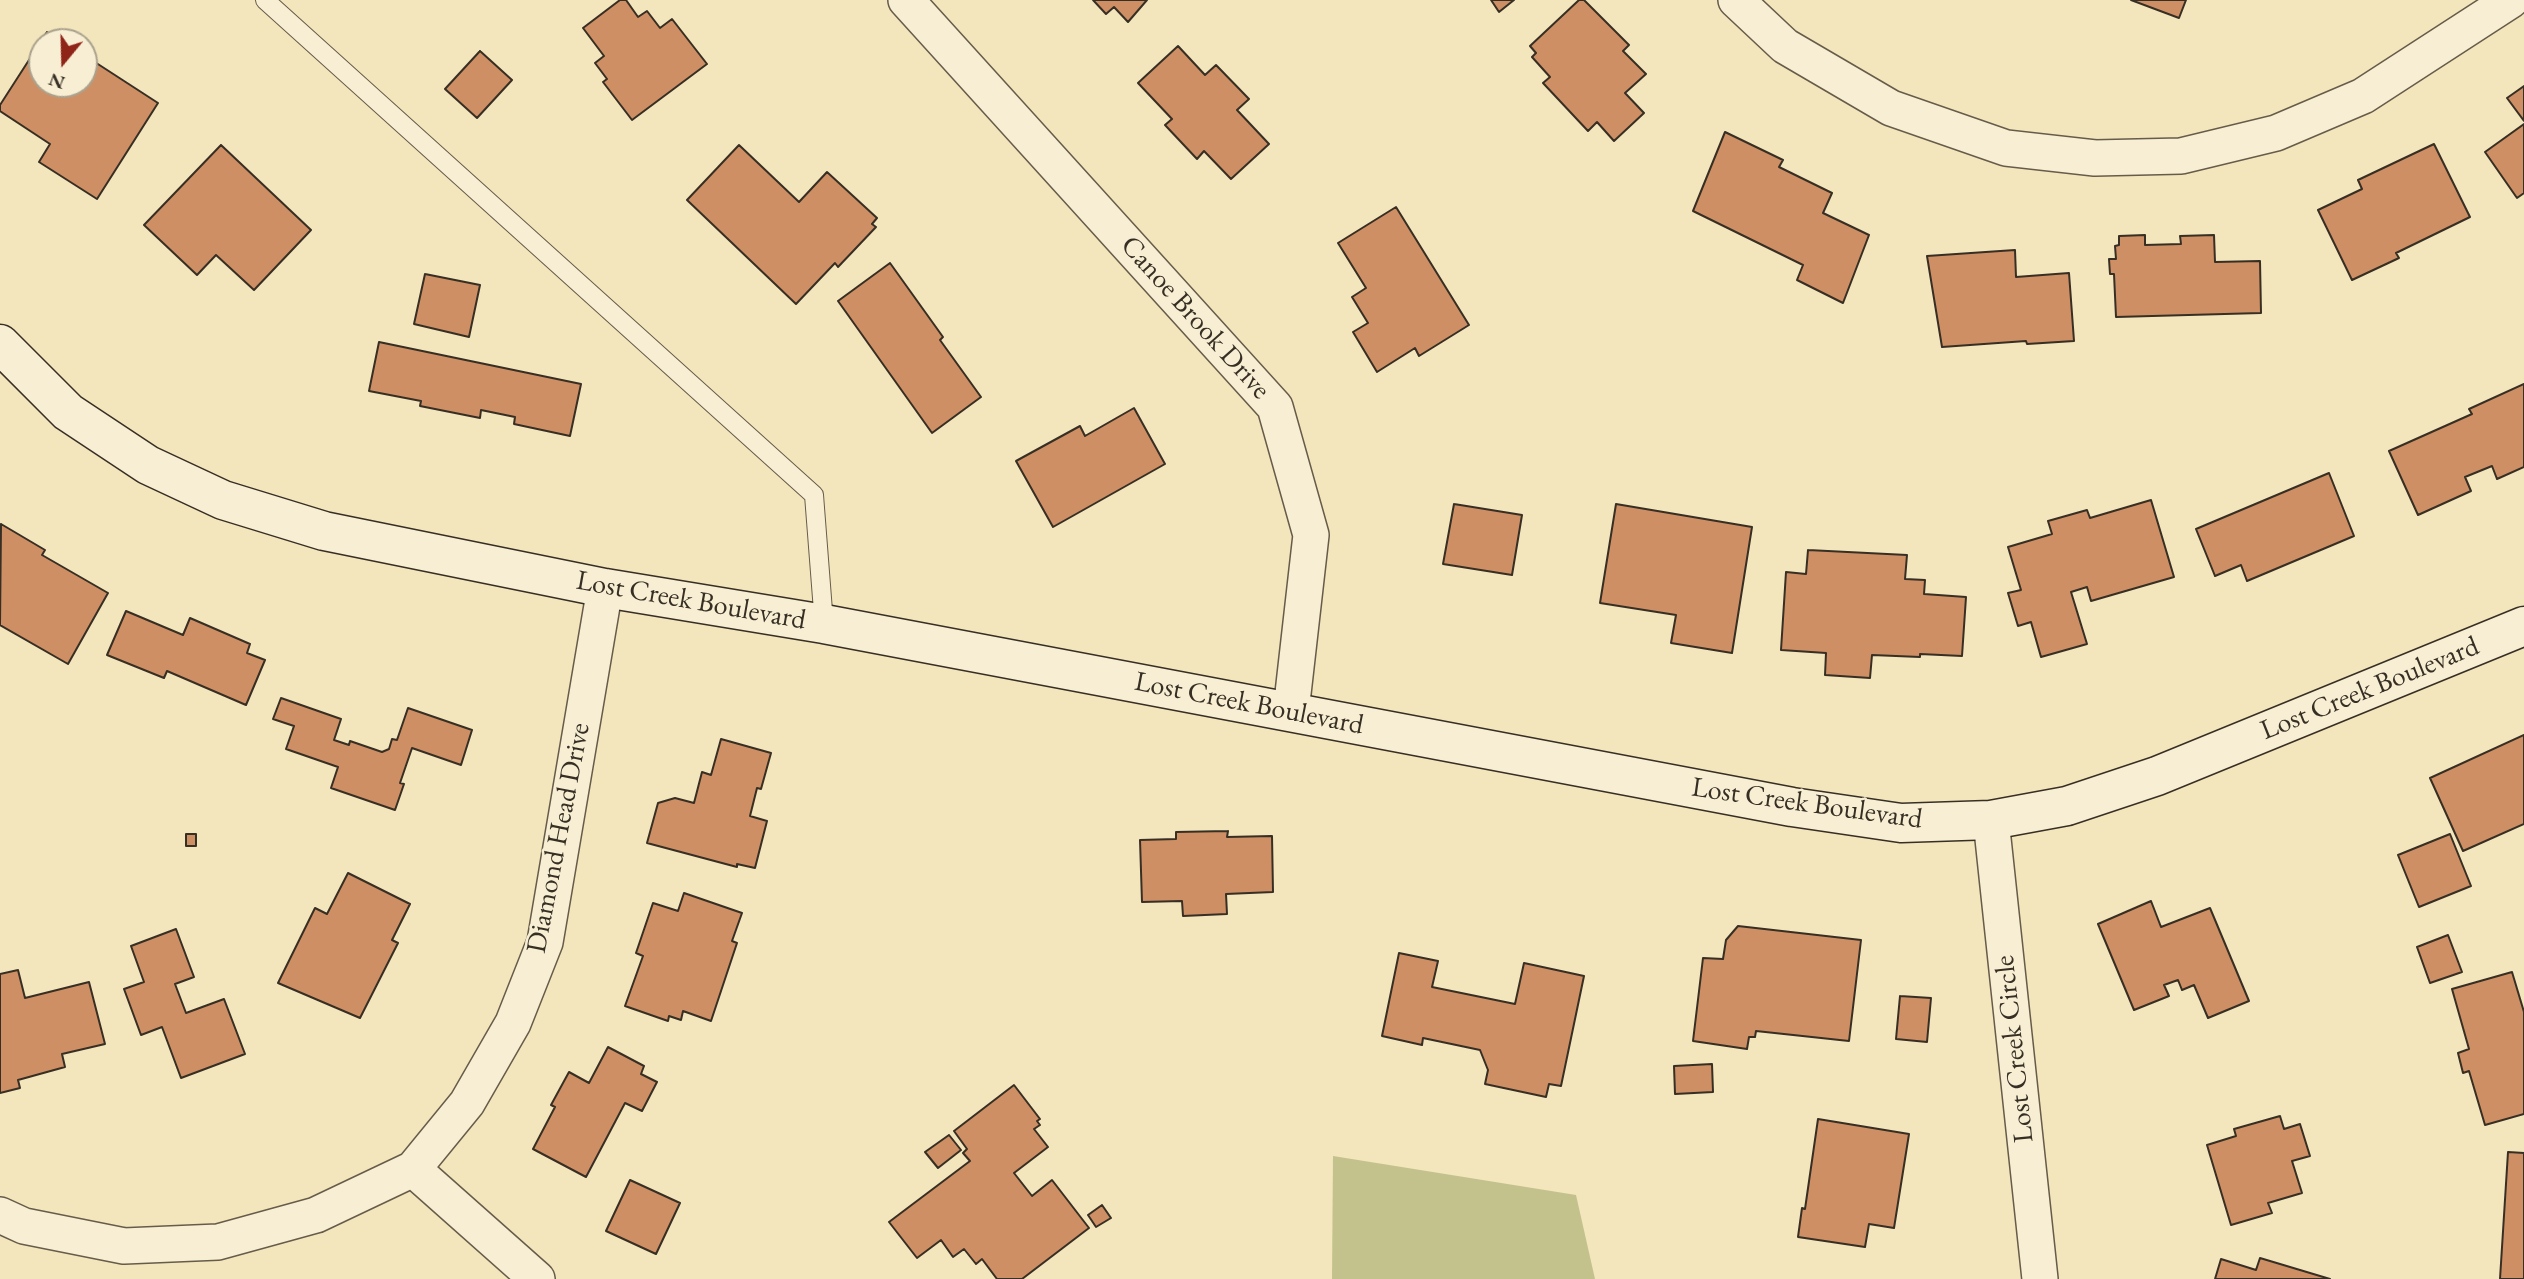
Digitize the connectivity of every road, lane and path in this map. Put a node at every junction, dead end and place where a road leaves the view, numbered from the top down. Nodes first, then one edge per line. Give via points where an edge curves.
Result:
1 (265, 0) edge
2 (906, 0) edge
3 (1736, 0) edge
4 (2511, 0) edge
5 (0, 344) edge
6 (605, 588) junction
7 (824, 624) junction
8 (2524, 626) edge
9 (1291, 711) junction
10 (1991, 820) junction
11 (413, 1169) junction
12 (0, 1216) edge
13 (537, 1279) edge
14 (2040, 1279) edge

1 - 7 lane via 814,495
2 - 9 street, Canoe Brook Drive via 1275,407 1311,535
3 - 4 street via 1785,46 1891,108 2006,148 2095,159 2181,156 2276,133 2363,96
5 - 6 street, Lost Creek Boulevard via 68,412 148,465 223,500 324,531
6 - 7 street, Lost Creek Boulevard
6 - 11 street, Diamond Head Drive via 545,942 513,1023 474,1091
7 - 9 street, Lost Creek Boulevard
8 - 10 street, Lost Creek Boulevard via 2157,776 2067,806
9 - 10 street, Lost Creek Boulevard via 1792,807 1901,823
10 - 14 street, Lost Creek Circle
11 - 12 street, Diamond Head Drive via 317,1215 218,1242 124,1247 24,1226
11 - 13 street

